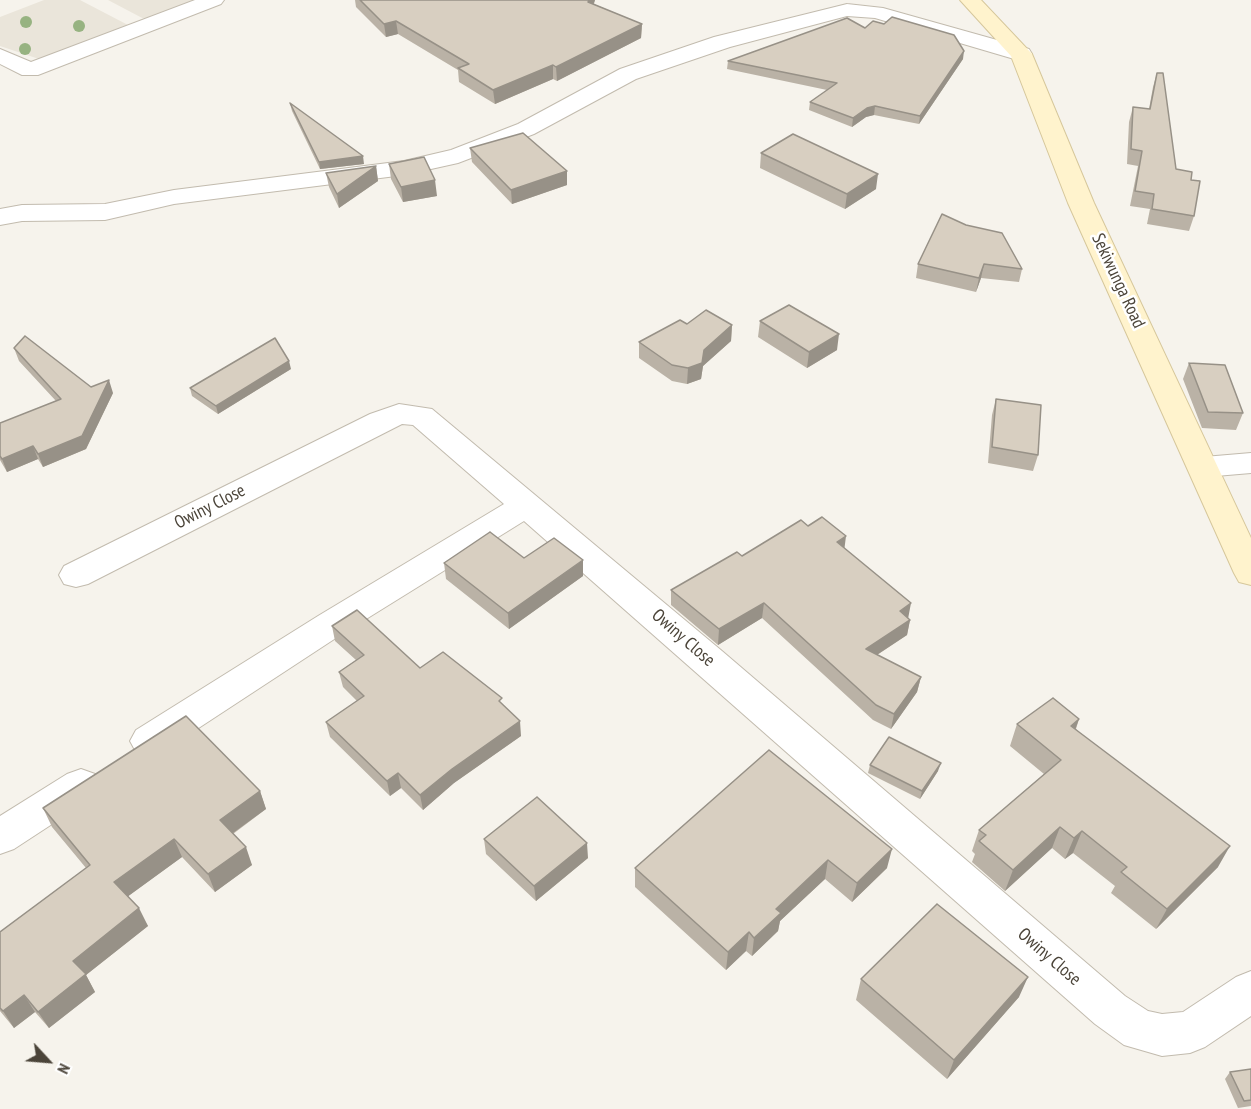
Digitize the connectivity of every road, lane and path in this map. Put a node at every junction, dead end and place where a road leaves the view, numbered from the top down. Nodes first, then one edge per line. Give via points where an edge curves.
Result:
1 (214, 0) edge
2 (970, 0) edge
3 (1021, 54) junction
4 (0, 56) edge
5 (0, 217) edge
6 (1251, 463) edge
7 (1204, 467) junction
8 (527, 505) junction
9 (1251, 573) edge
10 (76, 575) dead end
11 (0, 837) edge
12 (1251, 991) edge

1 - 4 street via 30,70
2 - 3 main road, Sekiwunga Road
3 - 5 street via 876,12 847,10 722,42 628,74 526,129 458,156 393,170 174,197 105,212
3 - 7 main road, Sekiwunga Road via 1082,203
6 - 7 street
7 - 9 main road, Sekiwunga Road
8 - 10 street, Owiny Close via 434,425 421,416 399,414
8 - 11 street via 339,619
8 - 12 street, Owiny Close via 1101,1002 1139,1030 1162,1035 1190,1032

